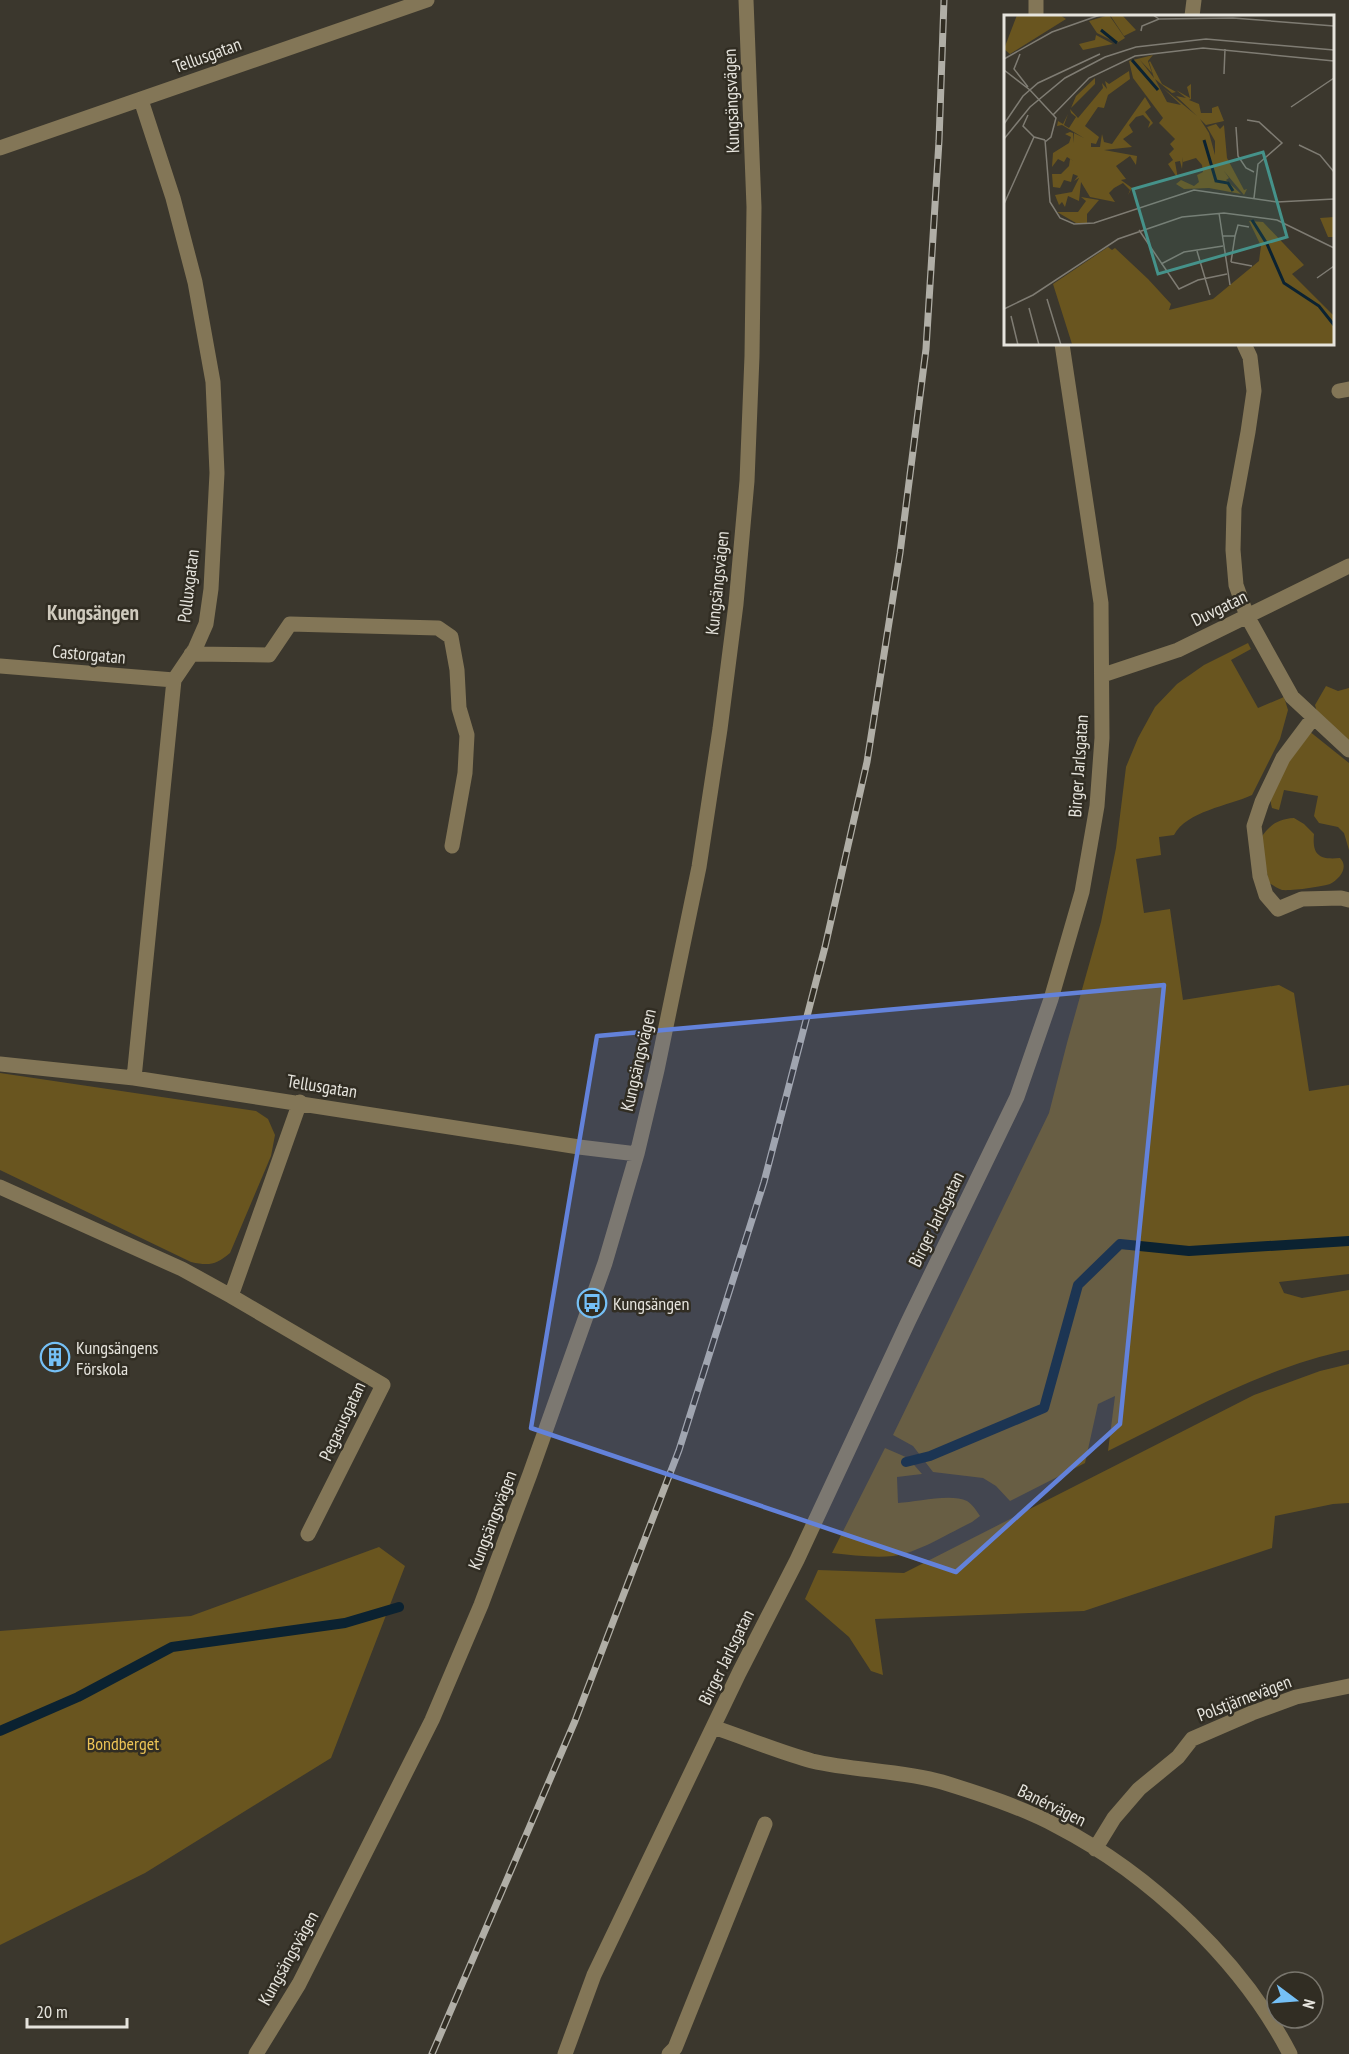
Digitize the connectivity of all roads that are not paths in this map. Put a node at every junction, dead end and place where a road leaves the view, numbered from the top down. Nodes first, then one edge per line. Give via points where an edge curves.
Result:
1 (427, 0) edge
2 (746, 0) edge
3 (1194, 0) edge
4 (1192, 15) edge
5 (141, 99) junction
6 (0, 148) edge
7 (1062, 345) edge
8 (1245, 345) edge
9 (1349, 566) edge
10 (1247, 616) junction
11 (191, 654) junction
12 (0, 666) edge
13 (1103, 675) junction
14 (174, 680) junction
15 (1313, 718) junction
16 (1348, 749) edge
17 (452, 846) dead end
18 (1349, 900) edge
19 (0, 1064) edge
20 (134, 1078) junction
21 (300, 1102) junction
22 (637, 1154) junction
23 (0, 1187) edge
24 (231, 1296) junction
25 (308, 1534) dead end
26 (1349, 1686) edge
27 (713, 1727) junction
28 (765, 1824) dead end
29 (1095, 1849) junction
30 (570, 2052) edge
31 (256, 2054) edge
32 (669, 2054) edge
33 (1290, 2054) edge

1 - 5 street, Tellusgatan
2 - 22 street, Kungsängsvägen via 754,207 747,481 736,604 699,867
3 - 4 street
5 - 6 street, Tellusgatan
5 - 11 street, Polluxgatan via 195,282 213,382 217,473 211,590 206,624
7 - 13 street, Birger Jarlsgatan via 1101,603
8 - 10 street via 1251,357 1254,391 1234,508 1233,550 1236,585
9 - 10 street, Duvgatan
10 - 13 street, Duvgatan via 1178,650
10 - 15 street via 1292,697
11 - 14 street, Polluxgatan
11 - 17 street via 269,655 290,624 429,627 445,632 451,637 459,708 467,735 465,773
12 - 14 street, Castorgatan
13 - 27 street, Birger Jarlsgatan via 1097,806 1082,891 1017,1097 797,1560
14 - 20 street, Polluxgatan
15 - 16 street
15 - 18 street via 1283,758 1262,802 1254,826 1260,876 1266,896 1278,909 1302,899
19 - 20 street, Tellusgatan
20 - 21 street, Tellusgatan
21 - 22 street, Tellusgatan
21 - 24 street
22 - 31 street, Kungsängsvägen via 605,1263 566,1374 481,1605 437,1710 299,1984
23 - 24 street, Pegasusgatan via 182,1269
24 - 25 street, Pegasusgatan via 383,1385
26 - 29 street, Polstjärnevägen via 1296,1697 1192,1739 1178,1757 1138,1789
27 - 29 street, Banérvägen via 812,1761 939,1781 1056,1825
27 - 30 street, Birger Jarlsgatan via 594,1975
28 - 32 street via 675,2048
29 - 33 street, Banérvägen via 1154,1890 1201,1933 1243,1980

